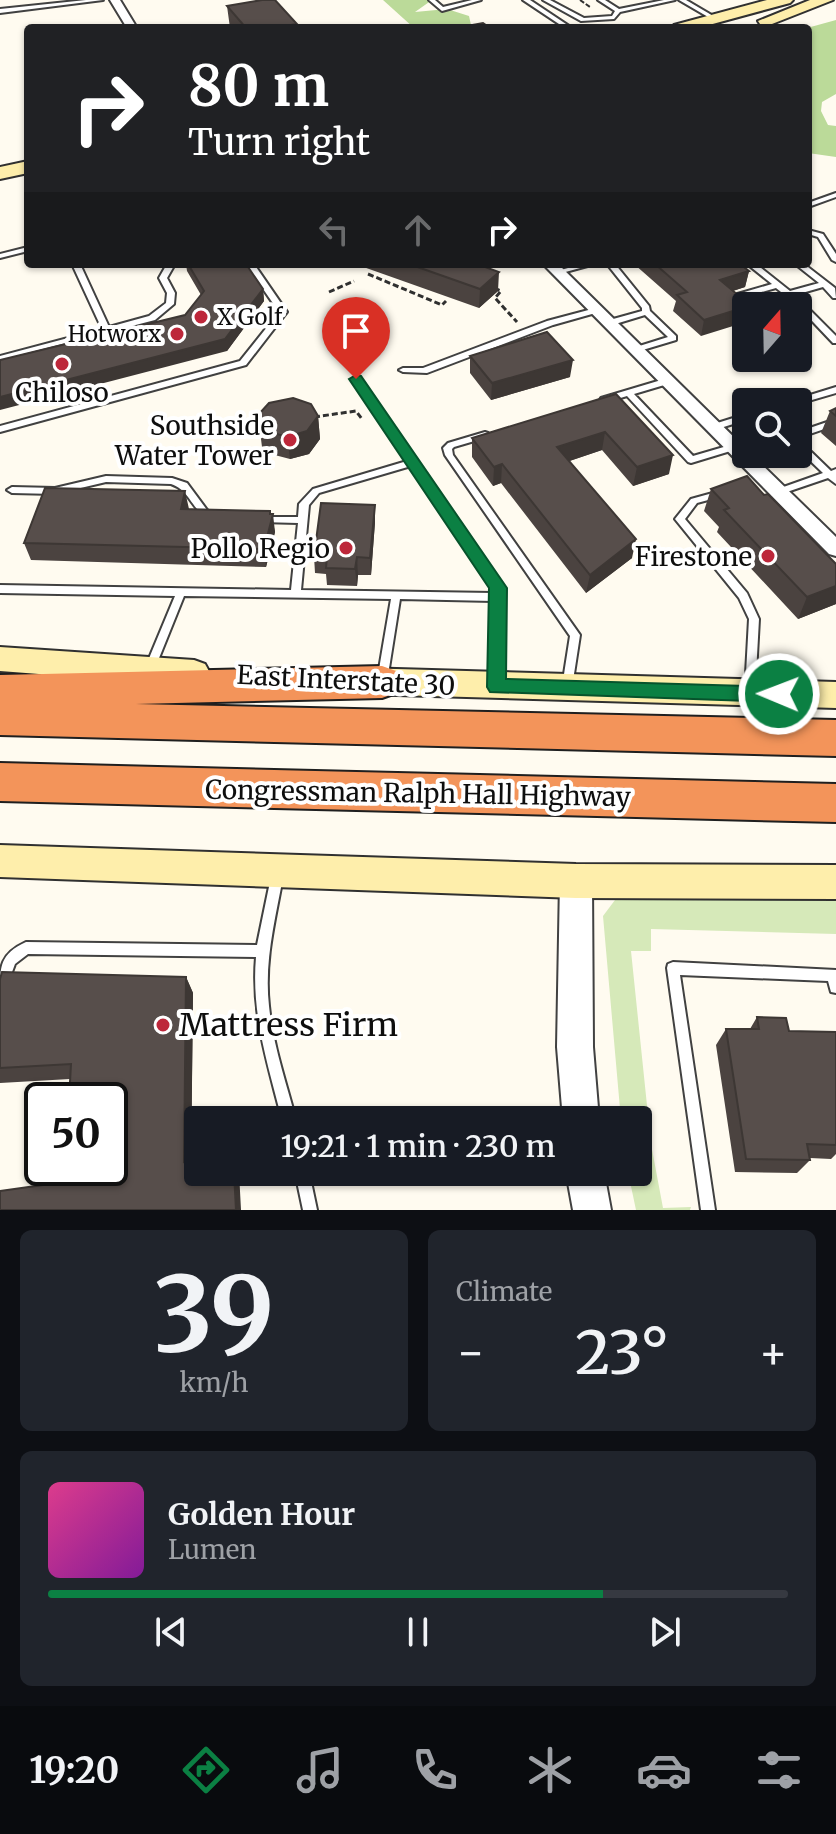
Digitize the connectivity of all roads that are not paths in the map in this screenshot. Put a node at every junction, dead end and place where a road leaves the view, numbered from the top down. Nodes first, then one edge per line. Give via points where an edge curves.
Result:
1 (100, 0) edge
2 (115, 0) edge
3 (432, 0) edge
4 (478, 0) edge
5 (526, 0) edge
6 (546, 0) edge
7 (555, 0) edge
8 (601, 0) edge
9 (624, 0) edge
10 (672, 0) edge
11 (682, 0) edge
12 (785, 0) edge
13 (825, 0) edge
14 (634, 7) junction
15 (565, 9) junction
16 (0, 11) edge
17 (618, 11) junction
18 (251, 23) edge
19 (130, 24) edge
20 (246, 24) edge
21 (563, 24) edge
22 (722, 24) edge
23 (749, 24) edge
24 (24, 168) edge
25 (0, 173) edge
26 (24, 182) edge
27 (0, 186) edge
28 (836, 195) edge
29 (812, 204) edge
30 (812, 233) edge
31 (24, 250) edge
32 (0, 256) edge
33 (836, 260) edge
34 (78, 268) edge
35 (169, 268) edge
36 (253, 268) edge
37 (554, 268) edge
38 (614, 268) edge
39 (756, 268) edge
40 (804, 268) edge
41 (825, 284) junction
42 (777, 285) junction
43 (754, 292) edge
44 (786, 292) edge
45 (796, 292) edge
46 (836, 296) edge
47 (596, 310) junction
48 (646, 312) junction
49 (812, 316) edge
50 (609, 323) junction
51 (106, 330) junction
52 (836, 341) edge
53 (636, 350) junction
54 (0, 358) edge
55 (403, 370) dead end
56 (356, 379) dead end
57 (668, 381) junction
58 (836, 390) edge
59 (628, 392) junction
60 (812, 397) edge
61 (599, 401) edge
62 (732, 421) edge
63 (836, 422) edge
64 (714, 427) junction
65 (0, 429) edge
66 (812, 430) edge
67 (495, 432) edge
68 (732, 445) edge
69 (732, 448) edge
70 (812, 456) edge
71 (414, 462) junction
72 (751, 468) edge
73 (834, 476) edge
74 (766, 486) junction
75 (738, 489) edge
76 (12, 490) dead end
77 (217, 517) edge
78 (245, 518) edge
79 (302, 520) junction
80 (836, 549) edge
81 (0, 589) edge
82 (181, 592) junction
83 (296, 594) junction
84 (396, 596) junction
85 (500, 597) junction
86 (0, 659) edge
87 (149, 671) junction
88 (382, 682) junction
89 (497, 687) junction
90 (567, 687) junction
91 (0, 691) edge
92 (750, 694) junction
93 (836, 695) edge
94 (0, 718) edge
95 (836, 738) edge
96 (0, 782) edge
97 (836, 803) edge
98 (0, 861) edge
99 (278, 871) junction
100 (576, 881) junction
101 (836, 882) edge
102 (262, 951) junction
103 (0, 986) edge
104 (836, 987) edge
105 (286, 1106) edge
106 (580, 1106) edge
107 (305, 1186) edge
108 (588, 1186) edge
109 (310, 1210) edge
110 (592, 1210) edge
111 (708, 1210) edge

1 - 16 lane
2 - 19 street
3 - 4 lane via 442,9
5 - 21 lane
6 - 15 lane
7 - 15 lane
8 - 17 lane
9 - 14 lane
10 - 14 lane
11 - 22 lane
12 - 22 main road
13 - 23 main road
14 - 17 lane
15 - 17 lane via 590,22 614,17
18 - 20 lane
24 - 25 main road
26 - 27 main road
28 - 29 lane
30 - 33 lane via 821,235
31 - 32 lane
34 - 51 lane
35 - 51 lane via 163,278 170,304 164,311
36 - 65 lane via 283,312 243,363
37 - 47 street
38 - 48 lane
39 - 42 lane
40 - 41 lane
41 - 45 lane
41 - 46 lane
42 - 43 lane
42 - 44 lane
47 - 50 street
47 - 55 lane via 424,371
48 - 50 lane
48 - 53 lane via 673,338
49 - 52 lane
50 - 53 street
51 - 54 lane
53 - 57 street
56 - 71 lane
57 - 59 lane
57 - 64 street
58 - 60 lane
59 - 61 lane
59 - 69 lane via 691,460
62 - 64 lane
63 - 66 lane
64 - 68 street
67 - 90 lane via 447,448 575,635
70 - 73 lane
71 - 79 lane via 316,491 304,504
71 - 85 lane
72 - 74 street
73 - 74 lane
74 - 80 street
75 - 92 lane via 694,501 680,519 743,596 754,619
76 - 77 lane via 55,491 106,479 172,481 184,485 204,512
78 - 79 lane
79 - 83 lane
81 - 82 lane
82 - 83 lane
82 - 87 lane
83 - 84 lane
84 - 85 lane
84 - 88 lane
85 - 89 lane
86 - 87 main road, East Interstate 30
87 - 88 main road, East Interstate 30
88 - 89 main road, East Interstate 30
88 - 91 highway
89 - 90 main road, East Interstate 30
90 - 92 main road, East Interstate 30
92 - 93 main road, East Interstate 30
94 - 95 highway
96 - 97 highway, Congressman Ralph Hall Highway
98 - 99 main road
99 - 100 main road
99 - 102 lane
100 - 101 main road
100 - 106 street
102 - 103 lane via 26,948 10,960
102 - 105 lane via 266,1027
104 - 111 lane via 833,975 673,968
107 - 109 lane
108 - 110 street

